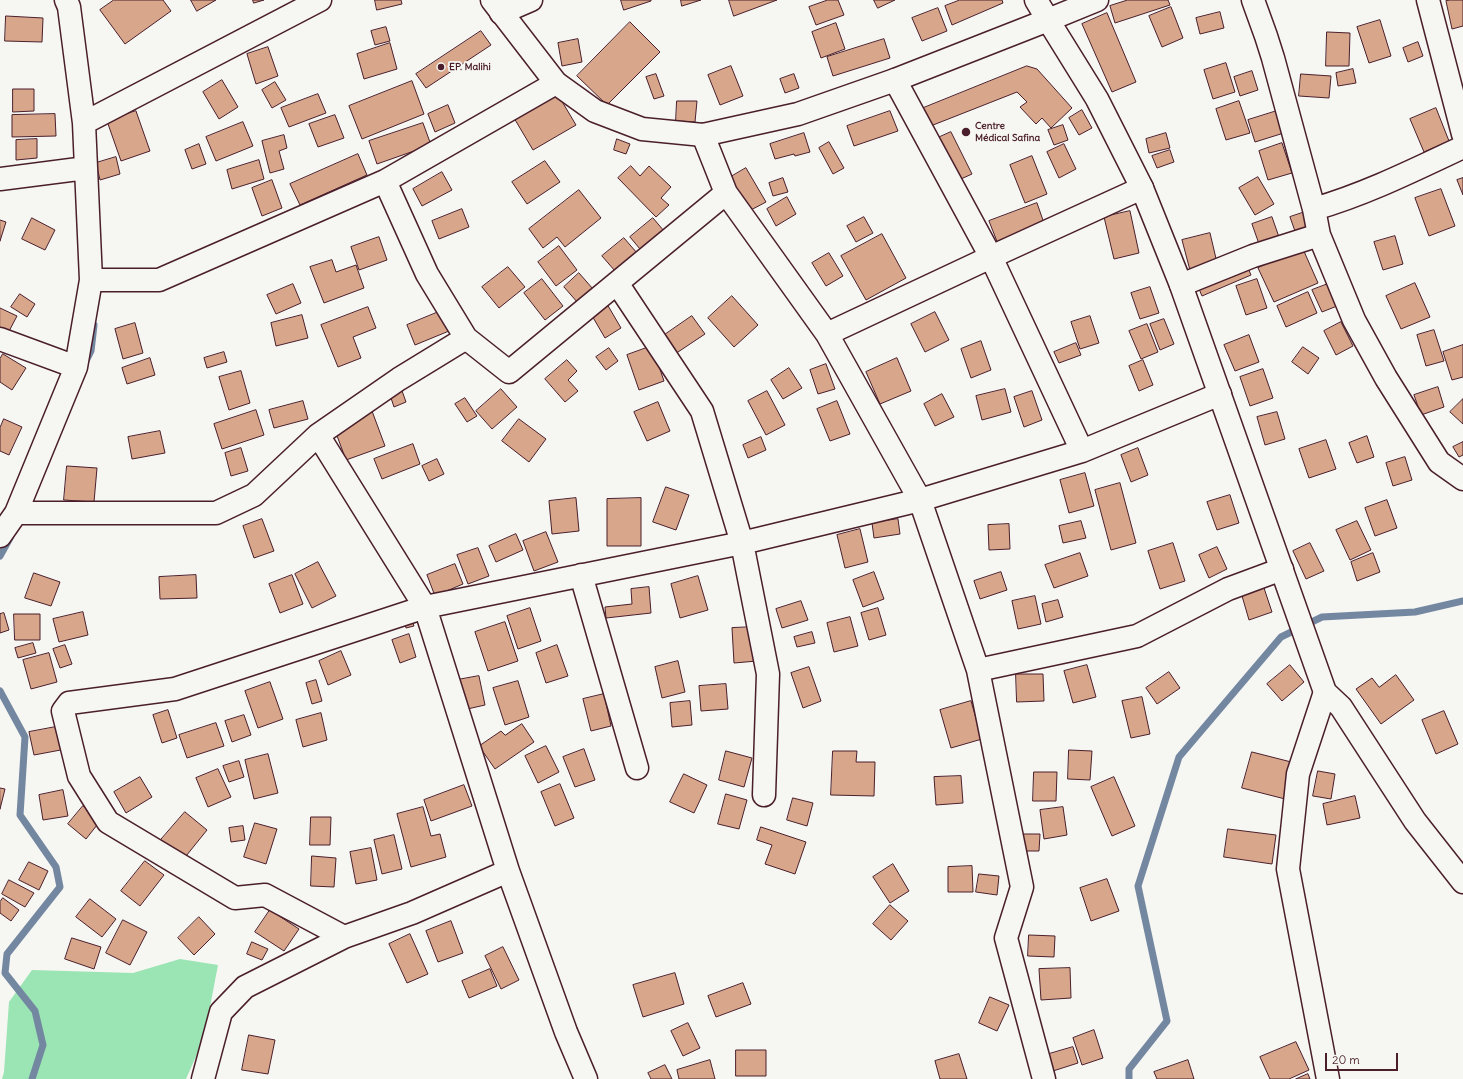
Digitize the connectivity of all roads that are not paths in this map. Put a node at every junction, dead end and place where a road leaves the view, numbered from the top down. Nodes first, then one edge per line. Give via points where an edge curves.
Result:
1 (66, 0) edge
2 (320, 0) edge
3 (531, 0) edge
4 (1036, 0) edge
5 (1097, 0) edge
6 (1253, 0) edge
7 (1428, 0) edge
8 (497, 6) edge
9 (1048, 20) junction
10 (895, 80) junction
11 (556, 83) junction
12 (84, 123) junction
13 (1463, 134) edge
14 (703, 135) junction
15 (1463, 147) edge
16 (86, 168) junction
17 (0, 179) edge
18 (385, 181) junction
19 (1142, 188) junction
20 (726, 193) junction
21 (1314, 209) junction
22 (1319, 235) junction
23 (991, 257) junction
24 (91, 280) junction
25 (617, 283) junction
26 (1181, 285) junction
27 (827, 334) junction
28 (466, 338) junction
29 (0, 339) edge
30 (76, 367) junction
31 (1220, 394) junction
32 (318, 435) junction
33 (1082, 451) junction
34 (1463, 479) edge
35 (920, 500) junction
36 (16, 513) junction
37 (0, 536) edge
38 (742, 543) junction
39 (1282, 569) junction
40 (581, 575) junction
41 (425, 607) junction
42 (978, 670) junction
43 (1324, 692) junction
44 (637, 768) dead end
45 (764, 795) dead end
46 (508, 870) junction
47 (1463, 882) edge
48 (344, 937) junction
49 (203, 1079) edge
50 (586, 1079) edge
51 (1044, 1079) edge
52 (1328, 1079) edge

1 - 12 street
2 - 12 street
3 - 8 street
4 - 9 street
5 - 9 street
6 - 21 street via 1268,43
7 - 13 street
8 - 11 street
9 - 10 street
9 - 19 street via 1097,99
10 - 14 street via 798,114
10 - 23 street
11 - 14 street via 595,111 642,130
11 - 18 street
12 - 16 street
14 - 20 street
15 - 21 street via 1405,175
16 - 17 street
16 - 24 street
18 - 24 street via 159,280
18 - 28 street via 427,274
19 - 23 street
19 - 26 street
20 - 25 street
20 - 27 street
21 - 22 street
22 - 26 street via 1253,256
22 - 34 street via 1354,320 1386,378 1439,462
23 - 27 street
23 - 33 street
24 - 30 street
25 - 28 street via 509,372
25 - 38 street via 702,411
26 - 31 street
27 - 35 street
28 - 32 street via 399,378
29 - 30 street
30 - 36 street
31 - 33 street
31 - 39 street
32 - 36 street via 254,495 216,513
32 - 41 street
33 - 35 street
35 - 38 street
35 - 42 street
36 - 37 street
38 - 40 street
38 - 45 street via 768,674
39 - 42 street via 1228,589 1137,636
39 - 43 street
40 - 41 street
40 - 44 street
41 - 46 street
41 - 48 street via 175,689 69,703 63,711 79,776 108,822 236,898 265,895
42 - 51 street via 1022,887 1006,938
43 - 47 street via 1340,707 1415,820
43 - 52 street via 1298,774 1288,869
46 - 48 street via 412,913
46 - 50 street via 566,1032
48 - 49 street via 245,987 221,1012

